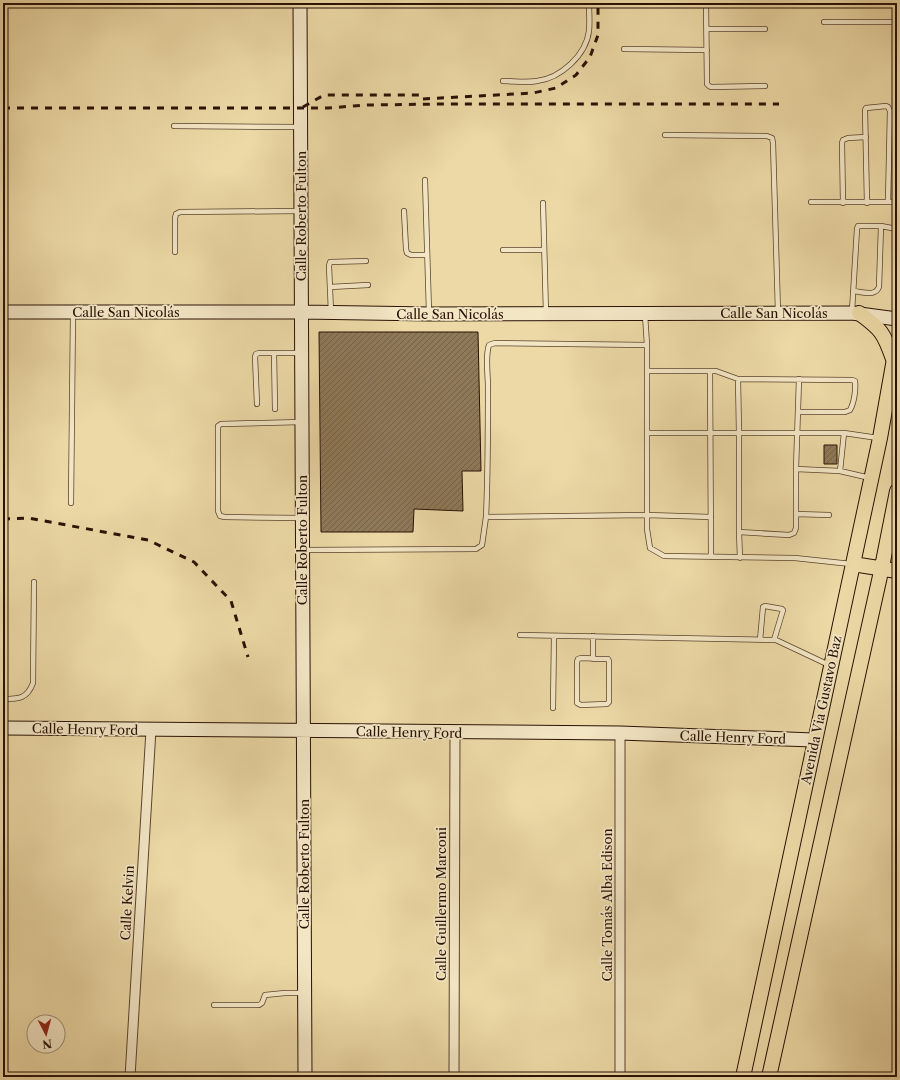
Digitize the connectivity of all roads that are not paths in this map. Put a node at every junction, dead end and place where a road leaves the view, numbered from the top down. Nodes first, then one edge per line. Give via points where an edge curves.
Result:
1 (300, 3) edge
2 (590, 3) edge
3 (706, 3) edge
4 (896, 3) edge
5 (824, 22) dead end
6 (896, 22) edge
7 (706, 29) junction
8 (765, 29) dead end
9 (624, 49) dead end
10 (707, 50) junction
11 (897, 58) edge
12 (503, 81) dead end
13 (765, 86) dead end
14 (174, 126) dead end
15 (301, 128) junction
16 (665, 135) dead end
17 (866, 137) junction
18 (425, 180) dead end
19 (811, 202) dead end
20 (888, 202) junction
21 (897, 202) edge
22 (543, 203) dead end
23 (843, 203) junction
24 (867, 203) junction
25 (301, 211) junction
26 (404, 212) dead end
27 (881, 226) junction
28 (897, 229) edge
29 (503, 250) dead end
30 (544, 250) junction
31 (175, 252) dead end
32 (427, 255) junction
33 (366, 261) dead end
34 (368, 286) dead end
35 (330, 287) junction
36 (853, 291) junction
37 (3, 312) edge
38 (73, 312) junction
39 (301, 312) junction
40 (331, 312) junction
41 (778, 313) junction
42 (855, 313) junction
43 (429, 314) junction
44 (546, 314) junction
45 (645, 314) junction
46 (897, 319) edge
47 (897, 342) edge
48 (647, 345) junction
49 (274, 353) junction
50 (302, 353) junction
51 (894, 361) junction
52 (647, 371) junction
53 (710, 371) junction
54 (799, 378) junction
55 (738, 379) junction
56 (258, 404) dead end
57 (275, 408) dead end
58 (798, 412) junction
59 (302, 422) junction
60 (647, 433) junction
61 (710, 433) junction
62 (739, 433) junction
63 (797, 433) junction
64 (844, 433) junction
65 (880, 438) junction
66 (796, 470) junction
67 (840, 471) junction
68 (871, 478) junction
69 (897, 491) edge
70 (71, 503) dead end
71 (796, 514) junction
72 (896, 514) edge
73 (647, 515) junction
74 (829, 515) dead end
75 (486, 517) junction
76 (711, 517) junction
77 (302, 518) junction
78 (739, 532) junction
79 (302, 550) junction
80 (711, 557) junction
81 (740, 558) junction
82 (852, 564) junction
83 (882, 568) junction
84 (897, 570) edge
85 (34, 582) dead end
86 (520, 636) dead end
87 (554, 636) junction
88 (593, 636) junction
89 (760, 640) junction
90 (774, 640) junction
91 (593, 658) junction
92 (830, 666) junction
93 (3, 699) edge
94 (553, 708) dead end
95 (3, 728) edge
96 (151, 730) junction
97 (303, 731) junction
98 (455, 732) junction
99 (620, 733) junction
100 (814, 740) junction
101 (304, 994) junction
102 (214, 1005) dead end
103 (130, 1077) edge
104 (305, 1077) edge
105 (454, 1077) edge
106 (620, 1077) edge
107 (743, 1077) edge
108 (769, 1077) edge

1 - 15 street, Calle Roberto Fulton
2 - 12 lane via 589,32 578,54 560,73 549,79 537,81
3 - 7 lane
4 - 6 lane
5 - 6 lane
6 - 11 lane
7 - 8 lane
7 - 10 lane
9 - 10 lane
10 - 13 lane via 709,86
14 - 15 lane
15 - 25 street, Calle Roberto Fulton
16 - 41 lane via 772,138
17 - 20 lane via 866,108 888,107
17 - 23 lane via 843,140
17 - 24 lane
18 - 32 lane
19 - 23 lane
20 - 21 lane
20 - 24 lane
22 - 30 lane
23 - 24 lane
25 - 31 lane via 180,212 175,218
25 - 39 street, Calle Roberto Fulton
26 - 32 lane via 407,254
27 - 28 lane
27 - 36 lane via 858,226
27 - 36 lane via 880,286 873,293
29 - 30 lane
30 - 44 lane
32 - 43 lane
33 - 35 lane via 330,262
34 - 35 lane
35 - 40 lane
36 - 42 lane
37 - 38 street, Calle San Nicolás
38 - 39 street, Calle San Nicolás
38 - 70 lane
39 - 40 street, Calle San Nicolás
39 - 50 street, Calle Roberto Fulton
40 - 43 street, Calle San Nicolás
41 - 42 street, Calle San Nicolás
41 - 45 street, Calle San Nicolás
42 - 46 street, Calle San Nicolás
42 - 51 main road via 875,325 881,332 887,340
43 - 44 street, Calle San Nicolás
44 - 45 street, Calle San Nicolás
45 - 48 lane
47 - 51 main road, Avenida Via Gustavo Baz
48 - 52 lane
48 - 75 lane via 489,344
49 - 50 lane
49 - 56 lane via 259,353 255,357
49 - 57 lane
50 - 59 street, Calle Roberto Fulton
51 - 65 main road, Avenida Via Gustavo Baz
52 - 53 lane
52 - 60 lane
53 - 55 lane
53 - 61 lane
54 - 55 lane
54 - 58 lane
54 - 58 lane via 852,380 856,385 850,410
55 - 62 lane
58 - 63 lane
59 - 77 street, Calle Roberto Fulton
59 - 77 lane via 219,425 218,511 220,516 225,517
60 - 61 lane
60 - 73 lane
61 - 62 lane
61 - 76 lane
62 - 63 lane
62 - 78 lane
63 - 64 lane
63 - 66 lane
64 - 65 lane
64 - 67 lane
65 - 68 main road, Avenida Via Gustavo Baz
66 - 67 lane
66 - 71 lane
67 - 68 lane
68 - 82 main road, Avenida Via Gustavo Baz
69 - 72 main road
71 - 74 lane
71 - 78 lane via 794,533
72 - 83 main road
73 - 75 lane
73 - 76 lane
73 - 80 lane via 650,548 664,556
75 - 79 lane via 482,545 476,549
76 - 80 lane
77 - 79 street, Calle Roberto Fulton
78 - 81 lane
79 - 97 street, Calle Roberto Fulton
80 - 81 lane
81 - 82 lane via 795,558
82 - 83 main road
82 - 92 main road, Avenida Via Gustavo Baz
83 - 84 main road
83 - 108 main road
85 - 93 lane via 31,691 17,699
86 - 87 lane
87 - 88 lane
87 - 94 lane
88 - 89 lane
88 - 91 lane
89 - 90 lane
89 - 90 lane via 765,606 784,610
90 - 92 lane
91 - 91 lane via 578,659 576,700 581,704 604,705 609,702 609,661
92 - 100 main road, Avenida Via Gustavo Baz
95 - 96 street, Calle Henry Ford
96 - 97 street, Calle Henry Ford
96 - 103 street, Calle Kelvin
97 - 98 street, Calle Henry Ford
97 - 101 street, Calle Roberto Fulton
98 - 99 street, Calle Henry Ford
98 - 105 street, Calle Guillermo Marconi
99 - 100 street, Calle Henry Ford
99 - 106 street, Calle Tomás Alba Edison
100 - 107 main road, Avenida Via Gustavo Baz
101 - 102 lane via 265,995 259,1005
101 - 104 street, Calle Roberto Fulton

